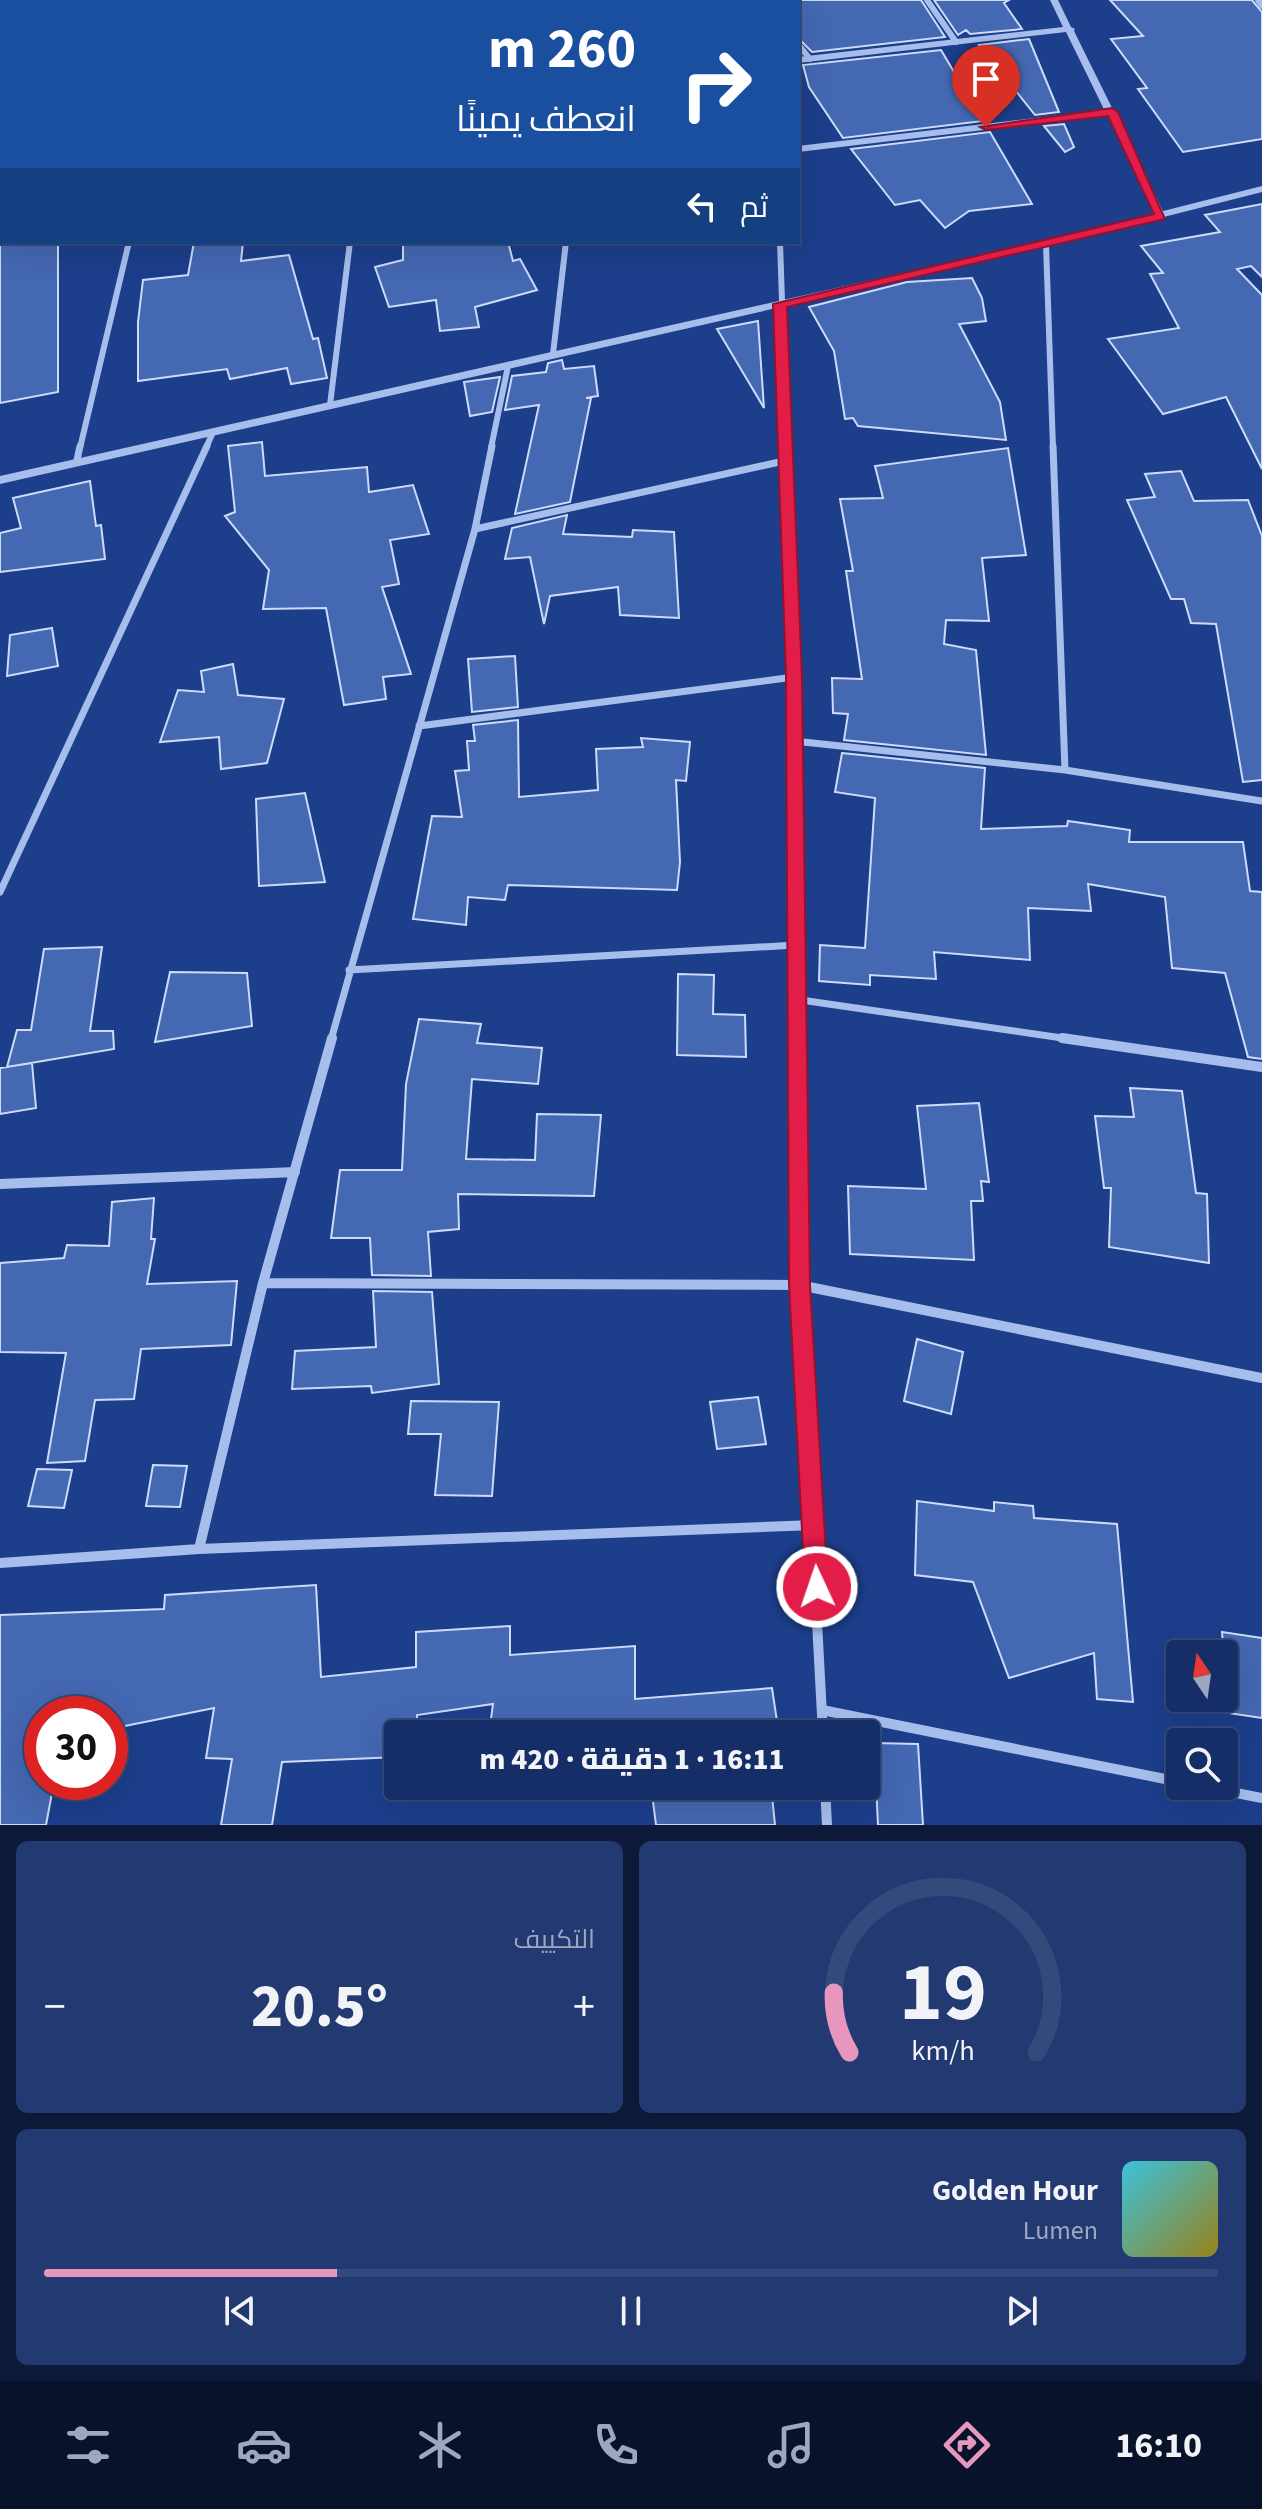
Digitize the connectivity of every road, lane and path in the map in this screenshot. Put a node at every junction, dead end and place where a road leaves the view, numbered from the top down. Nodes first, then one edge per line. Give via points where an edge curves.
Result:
1 (927, 0) edge
2 (1054, 0) edge
3 (1258, 0) edge
4 (1262, 6) edge
5 (1071, 29) junction
6 (956, 42) junction
7 (800, 46) edge
8 (810, 59) junction
9 (800, 60) edge
10 (1112, 112) junction
11 (800, 149) edge
12 (1262, 189) edge
13 (1161, 216) junction
14 (129, 244) edge
15 (350, 244) edge
16 (566, 244) edge
17 (780, 244) edge
18 (1046, 244) junction
19 (780, 304) junction
20 (553, 354) junction
21 (508, 366) junction
22 (330, 405) junction
23 (213, 432) junction
24 (77, 460) junction
25 (784, 461) junction
26 (0, 480) edge
27 (475, 529) junction
28 (794, 677) junction
29 (419, 726) junction
30 (794, 741) junction
31 (1065, 770) junction
32 (1262, 801) edge
33 (0, 892) edge
34 (797, 945) junction
35 (349, 970) junction
36 (794, 999) junction
37 (1262, 1067) edge
38 (295, 1172) junction
39 (0, 1184) edge
40 (263, 1283) junction
41 (799, 1285) junction
42 (1262, 1378) edge
43 (814, 1525) junction
44 (199, 1549) junction
45 (0, 1563) edge
46 (822, 1710) junction
47 (822, 1720) edge
48 (1166, 1779) edge
49 (1238, 1793) edge
50 (1262, 1798) edge
51 (826, 1800) edge
52 (827, 1825) edge

1 - 6 street
2 - 5 street
3 - 4 street
5 - 6 street
5 - 10 street
6 - 8 street
7 - 8 street
8 - 9 street
10 - 11 street
10 - 13 street
12 - 13 street
13 - 18 street
14 - 24 street
15 - 22 street
16 - 20 street
17 - 19 street
18 - 19 street
18 - 31 street
19 - 20 street
19 - 25 street
20 - 21 street
21 - 22 street
21 - 27 street
22 - 23 street
23 - 24 street
23 - 33 street
24 - 26 street
25 - 27 street
25 - 28 street
27 - 29 street
28 - 29 street
28 - 30 street
29 - 35 street
30 - 31 street
30 - 34 street
31 - 32 street
34 - 35 street
34 - 36 street
35 - 38 street
36 - 37 street
36 - 41 street
38 - 39 street
38 - 40 street
40 - 41 street
40 - 44 street
41 - 42 street
41 - 43 street
43 - 44 street
43 - 46 street
44 - 45 street
46 - 47 street
46 - 48 street
49 - 50 street
51 - 52 street

